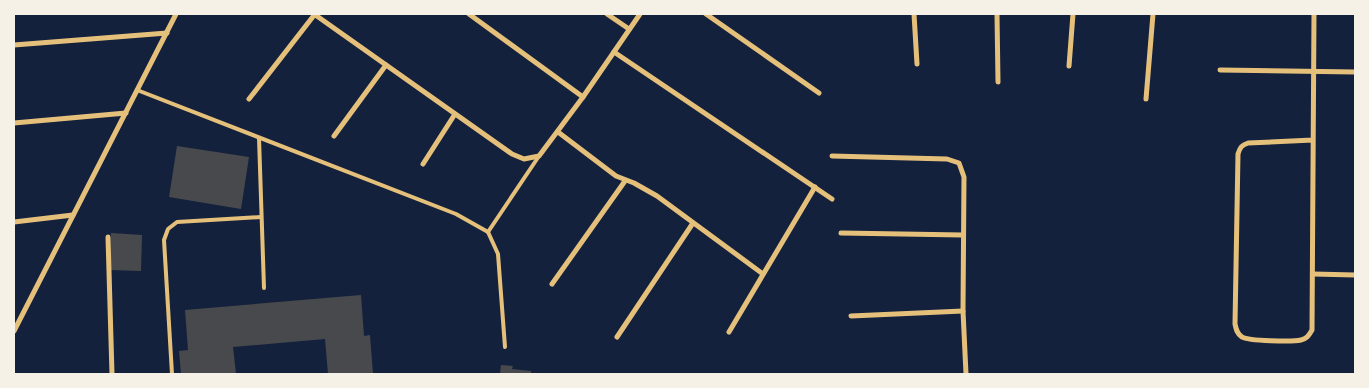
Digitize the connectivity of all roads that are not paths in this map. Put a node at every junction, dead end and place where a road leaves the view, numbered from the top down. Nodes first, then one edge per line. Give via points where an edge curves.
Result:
1 (176, 14) edge
2 (314, 14) edge
3 (469, 14) edge
4 (608, 14) edge
5 (640, 14) edge
6 (706, 14) edge
7 (914, 14) edge
8 (997, 14) edge
9 (1073, 14) edge
10 (1153, 14) edge
11 (1314, 14) edge
12 (629, 29) junction
13 (167, 33) junction
14 (14, 45) edge
15 (614, 52) junction
16 (917, 64) dead end
17 (386, 65) junction
18 (1069, 66) dead end
19 (1220, 70) dead end
20 (1313, 72) junction
21 (1355, 72) edge
22 (998, 82) dead end
23 (137, 90) junction
24 (819, 93) dead end
25 (583, 97) junction
26 (249, 99) dead end
27 (1146, 99) dead end
28 (126, 113) junction
29 (455, 114) junction
30 (14, 123) edge
31 (558, 132) junction
32 (334, 136) dead end
33 (259, 138) junction
34 (1313, 140) junction
35 (539, 156) junction
36 (832, 156) dead end
37 (423, 164) dead end
38 (625, 181) junction
39 (815, 187) junction
40 (832, 199) dead end
41 (73, 215) junction
42 (261, 217) junction
43 (14, 222) edge
44 (693, 223) junction
45 (488, 232) junction
46 (841, 233) dead end
47 (964, 234) junction
48 (108, 237) dead end
49 (763, 274) junction
50 (1313, 274) junction
51 (1355, 275) edge
52 (552, 284) dead end
53 (264, 288) dead end
54 (963, 311) junction
55 (851, 316) dead end
56 (14, 331) edge
57 (729, 332) dead end
58 (617, 337) dead end
59 (505, 347) dead end
60 (112, 374) edge
61 (172, 374) edge
62 (966, 374) edge

1 - 13 street
2 - 17 street
2 - 26 street
3 - 25 street
4 - 12 street
5 - 12 street
6 - 24 street
7 - 16 street
8 - 22 street
9 - 18 street
10 - 27 street
11 - 20 street
12 - 15 street
13 - 14 street
13 - 23 street
15 - 25 street
15 - 39 street
17 - 29 street
17 - 32 street
19 - 20 street
20 - 21 street
20 - 34 street
23 - 28 street
23 - 33 lane
25 - 31 street
28 - 30 street
28 - 41 street
29 - 35 street via 512,154 524,159
29 - 37 street
31 - 35 street
31 - 38 street
33 - 42 lane
33 - 45 lane via 456,214
34 - 50 street
34 - 50 street via 1248,143 1240,148 1237,332 1251,340 1300,341 1308,337 1312,330
35 - 45 lane
36 - 47 street via 959,162 964,177
38 - 44 street via 656,196
38 - 52 street
39 - 40 street
39 - 49 street
41 - 43 street
41 - 56 street
42 - 53 lane
42 - 61 lane via 177,222 168,228 164,240
44 - 49 street
44 - 58 street
45 - 59 lane via 498,254
46 - 47 street
47 - 54 street
48 - 60 street
49 - 57 street
50 - 51 street
54 - 55 street
54 - 62 street

